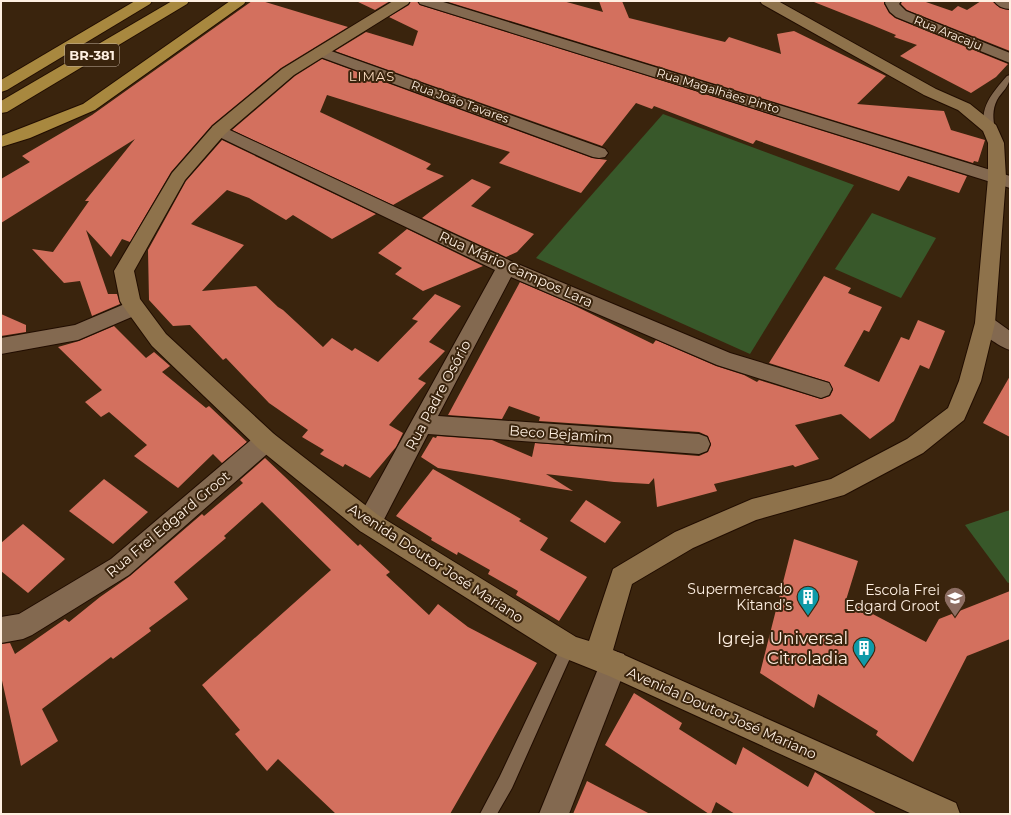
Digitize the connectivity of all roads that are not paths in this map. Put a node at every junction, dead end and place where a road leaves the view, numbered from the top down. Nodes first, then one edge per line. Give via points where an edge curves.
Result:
1 (144, 1) edge
2 (182, 1) edge
3 (240, 1) edge
4 (403, 1) edge
5 (425, 1) edge
6 (767, 1) edge
7 (894, 1) edge
8 (320, 52) junction
9 (1010, 58) edge
10 (1010, 78) edge
11 (1, 87) edge
12 (1, 108) edge
13 (219, 130) junction
14 (990, 130) junction
15 (1, 142) edge
16 (599, 152) dead end
17 (1004, 180) edge
18 (506, 267) junction
19 (134, 308) junction
20 (985, 323) junction
21 (1010, 342) edge
22 (1, 346) edge
23 (821, 389) dead end
24 (423, 424) junction
25 (266, 441) junction
26 (700, 444) dead end
27 (369, 523) junction
28 (1, 630) edge
29 (568, 647) junction
30 (606, 661) junction
31 (488, 814) edge
32 (554, 814) edge
33 (945, 814) edge

1 - 11 highway, BR-381
2 - 12 highway, BR-381
3 - 15 highway via 89,107
4 - 8 street, Avenida Doutor José Mariano
5 - 17 street, Rua Magalhães Pinto
6 - 14 street via 930,92 964,107
7 - 9 street, Rua Aracaju via 892,3 901,14
8 - 13 street, Avenida Doutor José Mariano via 288,72
8 - 16 street, Rua João Tavares
10 - 14 lane via 991,100 988,118
13 - 18 street, Rua Mário Campos Lara
13 - 19 street, Avenida Doutor José Mariano via 178,177 124,271 130,301
14 - 17 street via 996,143
17 - 20 street
18 - 23 street, Rua Mário Campos Lara via 724,359
18 - 24 street, Rua Padre Osório
19 - 22 street via 78,332
19 - 25 street, Avenida Doutor José Mariano via 159,340
20 - 21 street
20 - 30 street via 970,381 956,414 915,446 836,488 752,510 684,540 622,577
24 - 26 street, Beco Bejamim
24 - 27 street, Rua Padre Osório
25 - 27 street, Avenida Doutor José Mariano
25 - 28 street, Rua Frei Edgard Groot via 120,567 23,626
27 - 29 street, Avenida Doutor José Mariano
29 - 30 street, Avenida Doutor José Mariano
29 - 31 lane via 506,782
30 - 32 street
30 - 33 street, Avenida Doutor José Mariano

